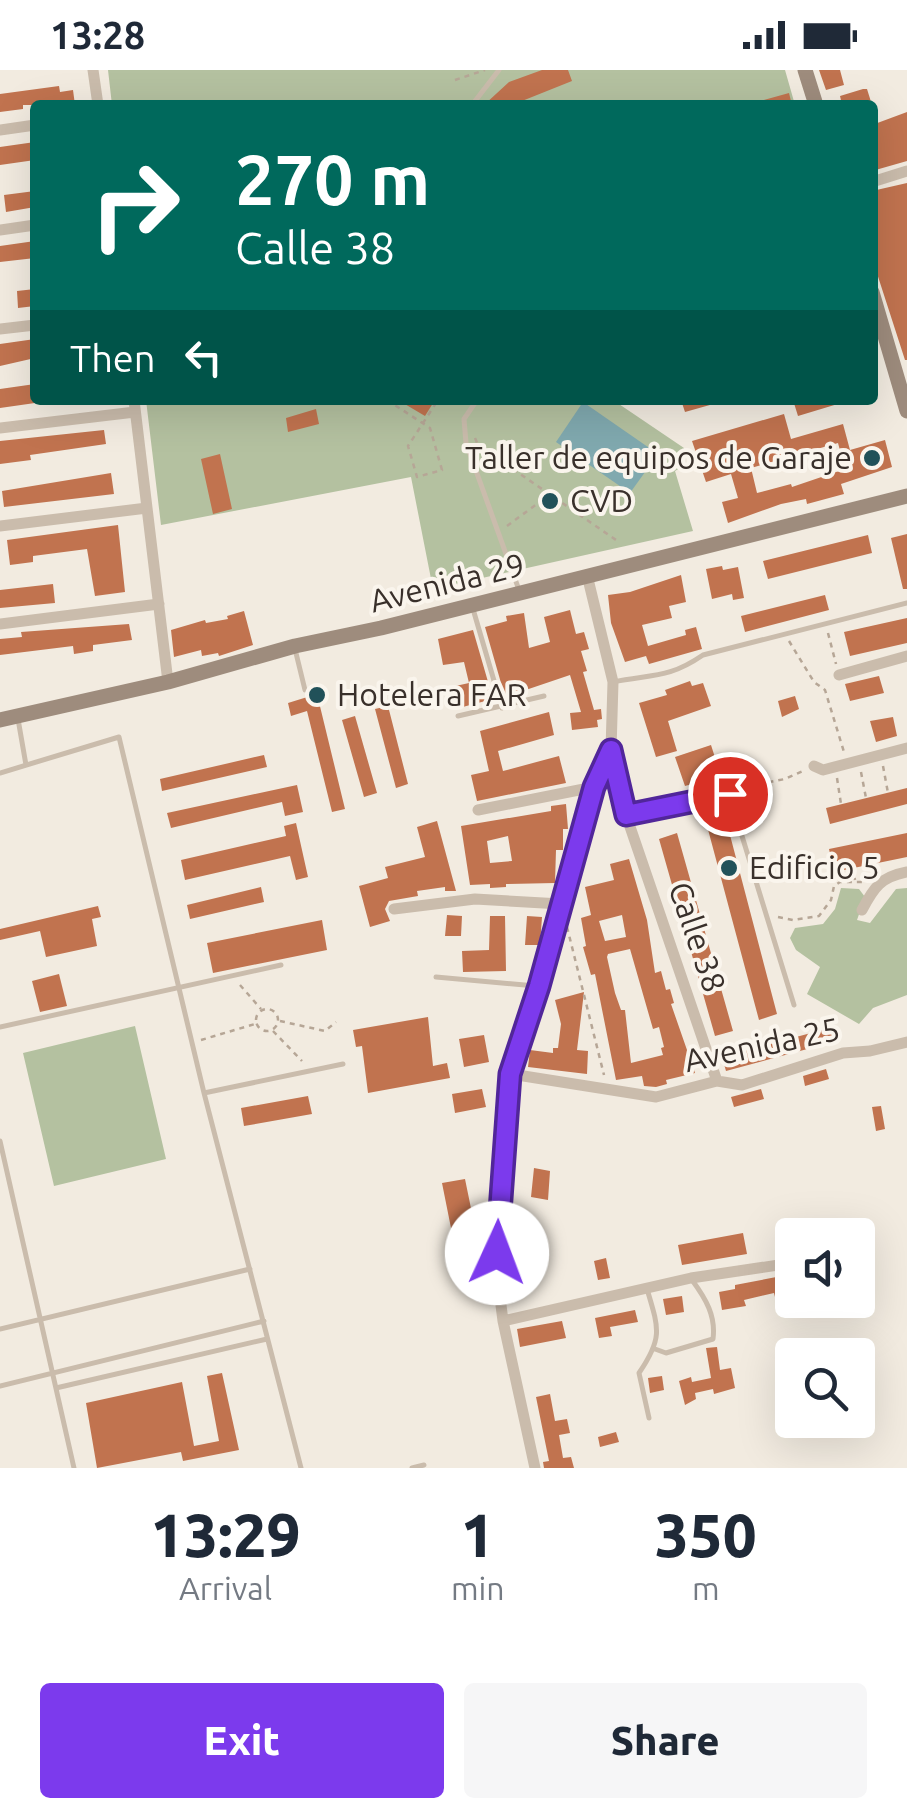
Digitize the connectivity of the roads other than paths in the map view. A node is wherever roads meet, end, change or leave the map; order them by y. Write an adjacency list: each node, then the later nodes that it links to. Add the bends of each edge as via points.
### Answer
1 (93, 70): 4 (street)
2 (498, 70): 5 (lane)
3 (805, 70): 6 (main road)
4 (97, 100)
5 (476, 100)
6 (814, 100)
7 (30, 126): 8 (street)
8 (0, 130)
9 (907, 171): 10 (street)
10 (878, 180)
11 (30, 227): 12 (street)
12 (0, 230)
13 (878, 312): 18 (main road)
14 (30, 325): 15 (street)
15 (0, 329)
16 (474, 405): 24 (lane, via 464,419 466,443)
17 (134, 406): 19 (street); 21 (street)
18 (907, 411)
19 (0, 428)
20 (907, 496): 23 (main road, Avenida 29)
21 (147, 508): 22 (street); 26 (street)
22 (0, 526)
23 (587, 575): 24 (main road, Avenida 29); 33 (street, Calle 38)
24 (520, 593): 27 (main road, Avenida 29)
25 (907, 603): 33 (lane, via 703,655 660,676)
26 (158, 604): 28 (street); 32 (street)
27 (472, 606): 29 (main road, Avenida 29); 36 (lane)
28 (0, 624)
29 (294, 646): 32 (main road, Avenida 29); 34 (lane)
30 (907, 656): 31 (street)
31 (839, 675)
32 (168, 682): 37 (main road, Avenida 29)
33 (613, 682): 41 (street, Calle 38)
34 (305, 690)
35 (544, 696): 36 (lane)
36 (502, 708): 38 (lane)
37 (17, 716): 39 (main road, Avenida 29); 42 (lane)
38 (458, 716)
39 (0, 720)
40 (907, 748): 43 (street, via 823,770)
41 (611, 750): 45 (street); 48 (street, Calle 38)
42 (26, 765): 44 (lane); 56 (lane, via 118,737)
43 (814, 766)
44 (0, 773)
45 (594, 787): 47 (street); 50 (street)
46 (730, 794): 48 (street); 57 (lane)
47 (478, 810)
48 (626, 815): 62 (street, Calle 38)
49 (907, 872): 52 (street, via 887,876)
50 (561, 904): 51 (street, via 463,899); 55 (street)
51 (394, 909)
52 (862, 910)
53 (281, 964): 56 (lane)
54 (436, 977): 55 (lane)
55 (539, 986): 61 (street)
56 (178, 988): 58 (lane); 63 (lane)
57 (794, 1004)
58 (0, 1028)
59 (907, 1042): 62 (street, Avenida 25, via 843,1053 742,1085)
60 (343, 1064): 63 (lane)
61 (510, 1074): 62 (street, Avenida 25, via 656,1097); 71 (street, via 496,1232)
62 (717, 1080)
63 (204, 1093): 66 (lane)
64 (0, 1141): 69 (lane)
65 (775, 1266): 67 (street)
66 (250, 1269): 69 (lane); 70 (lane)
67 (690, 1278): 68 (street); 74 (lane, via 708,1303 714,1339 666,1353)
68 (646, 1286): 71 (street); 74 (lane, via 659,1328)
69 (41, 1321): 72 (lane); 75 (lane)
70 (264, 1321): 73 (lane); 75 (lane)
71 (503, 1321): 83 (street)
72 (0, 1329)
73 (268, 1339): 77 (lane); 81 (lane)
74 (655, 1349): 78 (lane, via 639,1373)
75 (53, 1372): 76 (lane); 77 (lane)
76 (0, 1386)
77 (56, 1388): 80 (lane)
78 (649, 1418)
79 (424, 1465): 82 (lane)
80 (74, 1468)
81 (301, 1468)
82 (412, 1468)
83 (534, 1468)

